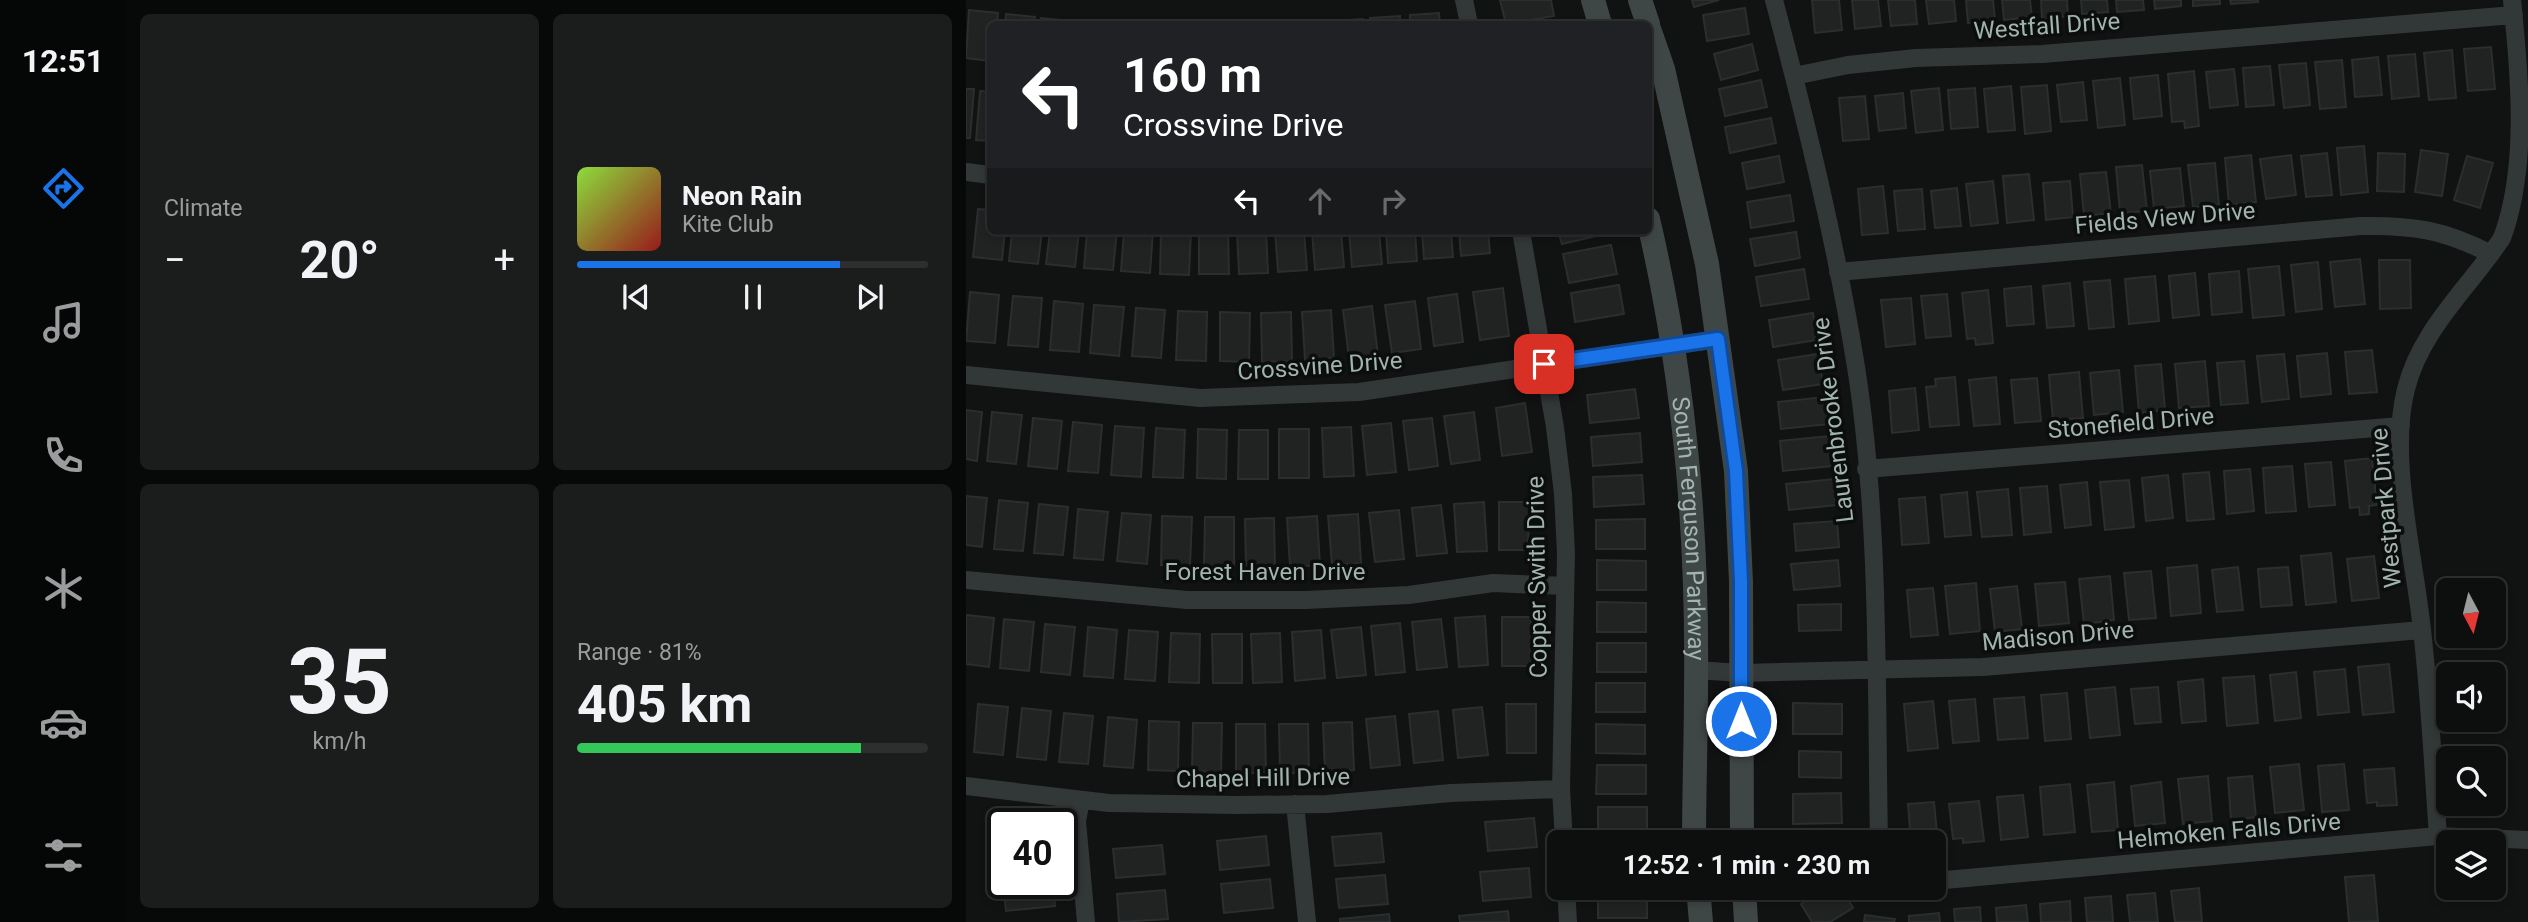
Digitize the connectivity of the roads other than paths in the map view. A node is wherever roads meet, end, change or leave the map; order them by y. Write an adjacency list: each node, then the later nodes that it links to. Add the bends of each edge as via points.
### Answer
1 (1464, 0): 6 (street)
2 (1593, 0): 7 (street)
3 (1640, 0): 8 (street, South Ferguson Parkway)
4 (1774, 0): 10 (street, Laurenbrooke Drive)
5 (2513, 7): 10 (street, Westfall Drive, via 2042,54 1916,58); 15 (street, Westpark Drive, via 2526,113 2525,167 2512,219)
6 (1468, 21)
7 (1599, 21)
8 (1647, 21)
9 (1652, 38): 17 (street, South Ferguson Parkway, via 1707,264)
10 (1794, 76): 16 (street, Laurenbrooke Drive)
11 (966, 172): 12 (street)
12 (987, 175)
13 (1522, 235): 19 (street, Copper Swith Drive)
14 (1651, 235): 18 (street, South Ferguson Parkway)
15 (2491, 254): 16 (street, Fields View Drive, via 2458,237 2407,225 2361,226); 21 (street, Westpark Drive, via 2425,342 2406,390)
16 (1838, 272): 22 (street, Laurenbrooke Drive, via 1856,368)
17 (1718, 339): 18 (street, Crossvine Drive); 28 (street, South Ferguson Parkway, via 1736,471)
18 (1674, 345): 19 (street, Crossvine Drive); 26 (street, South Ferguson Parkway, via 1692,528)
19 (1544, 364): 20 (street, Crossvine Drive, via 1359,392 1200,398); 24 (street, Copper Swith Drive, via 1563,494)
20 (966, 375)
21 (2401, 426): 22 (street, Stonefield Drive); 25 (street, Westpark Drive)
22 (1866, 469): 27 (street, Laurenbrooke Drive)
23 (966, 580): 24 (street, Forest Haven Drive, via 1187,600 1409,595 1493,583)
24 (1565, 586): 30 (street, Copper Swith Drive)
25 (2422, 630): 27 (street, Madison Drive, via 1983,667); 37 (street, Westpark Drive)
26 (1696, 670): 28 (street, Madison Drive); 34 (street, South Ferguson Parkway)
27 (1875, 671): 28 (street, Madison Drive); 36 (street, Laurenbrooke Drive)
28 (1741, 673): 35 (street, South Ferguson Parkway)
29 (966, 786): 31 (street, Chapel Hill Drive)
30 (1561, 789): 32 (street, Chapel Hill Drive); 33 (street, Copper Swith Drive)
31 (1081, 800): 32 (street, Chapel Hill Drive); 45 (street, via 1077,821)
32 (1294, 804): 46 (street)
33 (1563, 830)
34 (1694, 830)
35 (1742, 830)
36 (1879, 830)
37 (2438, 830)
38 (2436, 836): 41 (street, Helmoken Falls Drive)
39 (2506, 838): 40 (street, Helmoken Falls Drive)
40 (2528, 839)
41 (1946, 880)
42 (1567, 900): 47 (street)
43 (1699, 900): 48 (street)
44 (1745, 900): 49 (street)
45 (1086, 922)
46 (1307, 922)
47 (1568, 922)
48 (1700, 922)
49 (1746, 922)

